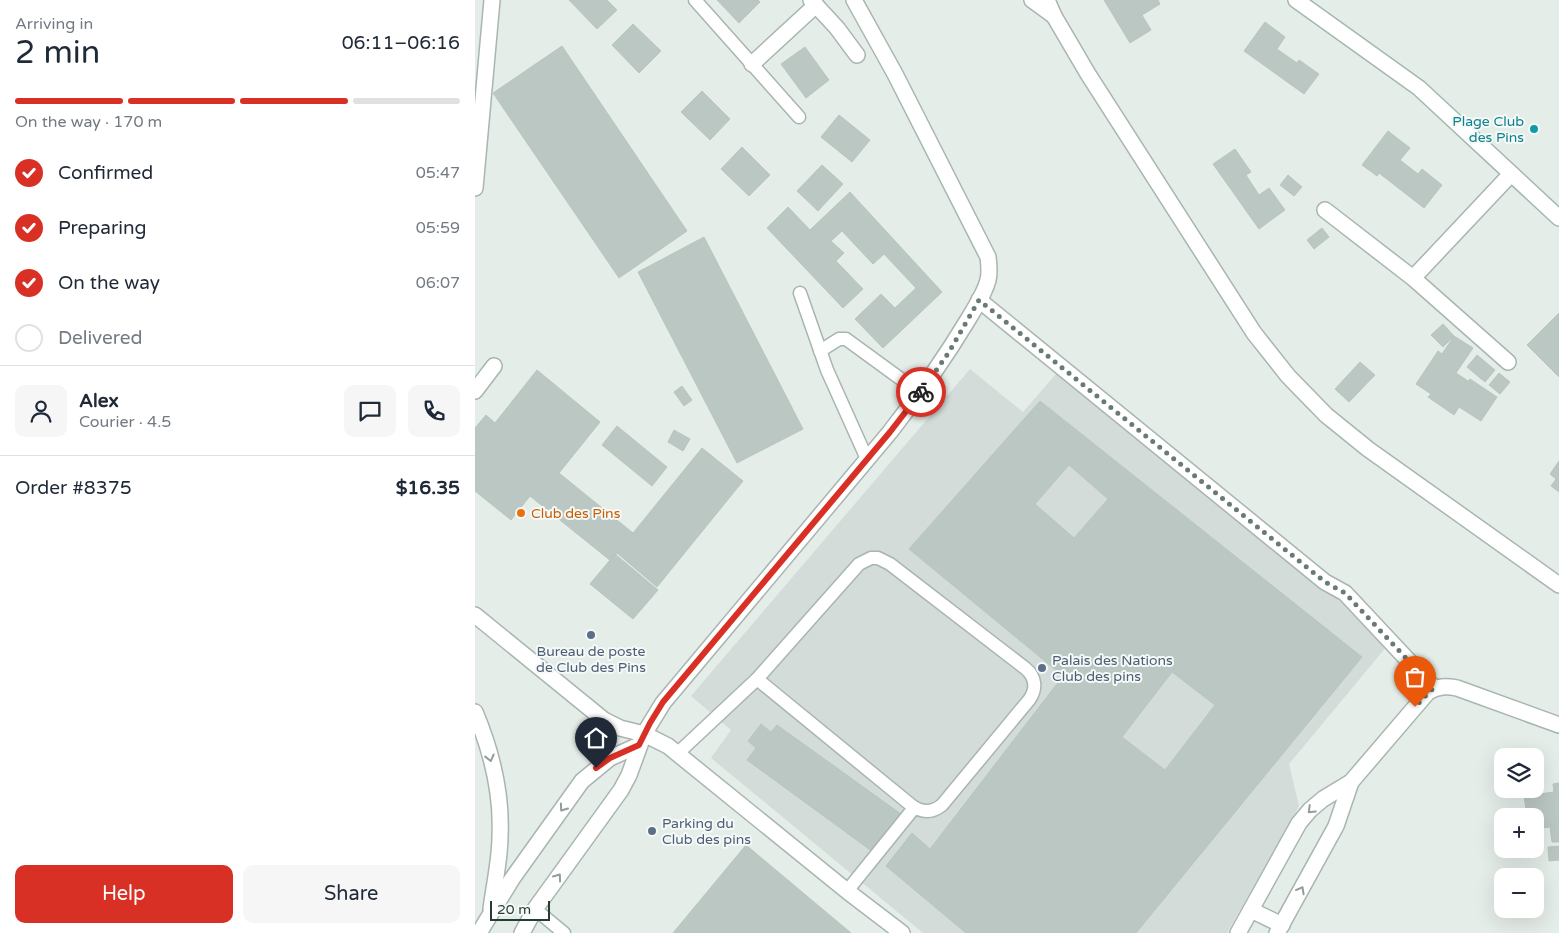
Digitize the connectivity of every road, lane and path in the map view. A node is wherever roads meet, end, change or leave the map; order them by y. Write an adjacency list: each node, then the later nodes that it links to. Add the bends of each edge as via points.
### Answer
1 (492, 0): 13 (street)
2 (695, 0): 10 (lane)
3 (854, 0): 18 (street, via 987,257 988,280)
4 (1032, 0): 8 (street)
5 (1047, 0): 8 (street)
6 (1296, 0): 12 (street, via 1419,88)
7 (814, 3): 9 (street); 10 (street)
8 (1054, 16): 25 (street, via 1254,334 1288,376 1326,415 1368,449)
9 (857, 55)
10 (752, 64): 11 (lane)
11 (799, 117)
12 (1511, 174): 15 (street); 16 (street)
13 (475, 188)
14 (1325, 210): 16 (street)
15 (1559, 218)
16 (1413, 278): 20 (street)
17 (800, 293): 19 (lane)
18 (979, 300): 23 (street, via 949,352); 28 (street, via 1325,582 1345,593)
19 (820, 351): 23 (lane, via 836,341 846,340); 24 (lane)
20 (1508, 362)
21 (494, 366): 22 (street)
22 (475, 391)
23 (920, 393): 24 (street)
24 (867, 459): 31 (street, via 663,702)
25 (1559, 585)
26 (475, 615): 31 (street, via 604,720)
27 (757, 679): 32 (lane); 34 (lane); 34 (lane, via 859,564 871,558 890,564 1030,672 1035,684 1033,696 942,805 925,812)
28 (1434, 688): 30 (street, via 1457,688); 33 (street)
29 (475, 712): 38 (street, one-way to 38, via 489,753 499,808 501,836)
30 (1559, 725)
31 (641, 740): 32 (street, via 663,743); 36 (street, one-way to 31, via 621,790); 38 (street, one-way to 38, via 610,758 582,781 512,878)
32 (678, 753): 35 (street)
33 (1351, 782): 37 (street, one-way to 37, via 1323,800 1299,822); 39 (street, one-way to 33, via 1336,826)
34 (914, 808): 35 (lane)
35 (847, 891): 43 (street)
36 (535, 909): 41 (street); 42 (lane)
37 (1251, 910): 39 (street); 44 (street)
38 (490, 915): 40 (street)
39 (1280, 929)
40 (479, 933)
41 (522, 933)
42 (564, 933)
43 (902, 933)
44 (1238, 933)

